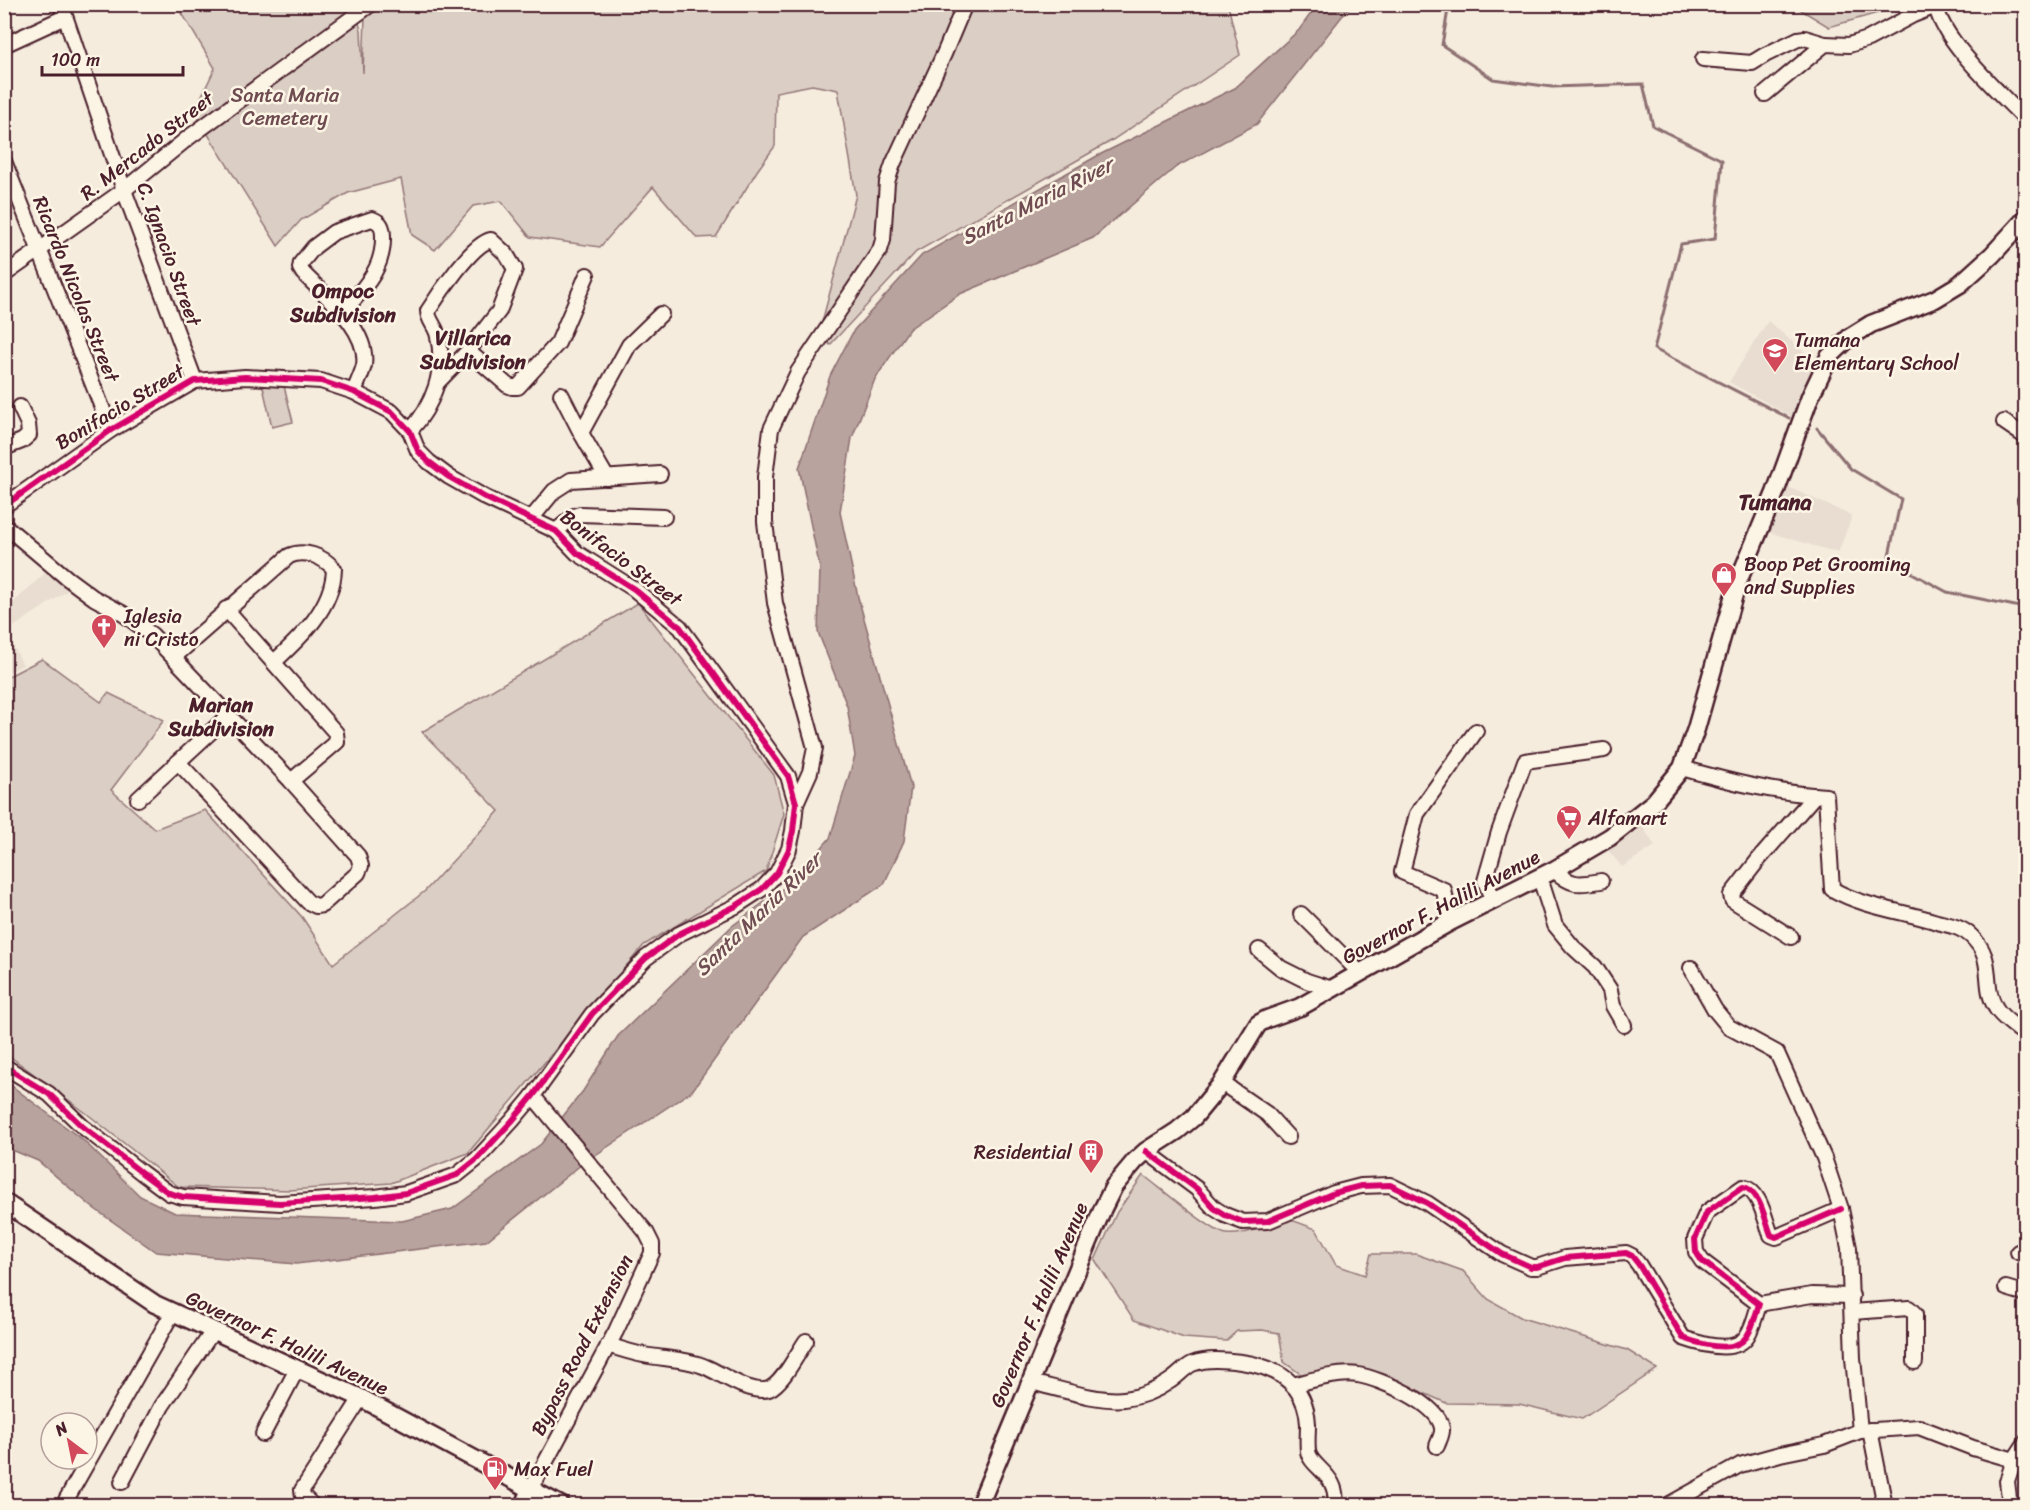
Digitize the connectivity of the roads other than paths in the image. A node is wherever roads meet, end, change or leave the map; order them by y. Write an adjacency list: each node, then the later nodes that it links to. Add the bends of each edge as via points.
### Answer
1 (371, 4): 13 (street, R. Mercado Street, via 197,131)
2 (965, 4): 50 (street, via 893,164 887,182 880,250 798,372 771,429 765,522 775,603 815,748 810,772)
3 (2023, 4): 5 (street)
4 (1936, 5): 7 (street, via 1868,39 1849,45); 11 (street, via 1939,20 1951,40)
5 (2025, 9)
6 (63, 10): 8 (street); 13 (street, C. Ignacio Street)
7 (1826, 44): 9 (street, via 1798,39 1752,63); 10 (street)
8 (4, 45)
9 (1703, 59)
10 (1765, 94)
11 (2025, 120)
12 (4, 161): 15 (street, Ricardo Nicolas Street)
13 (124, 190): 15 (street, R. Mercado Street); 21 (street, C. Ignacio Street)
14 (2025, 220): 46 (main road, Governor F. Halili Avenue, via 1960,284 1935,300 1871,324 1829,357 1737,584)
15 (39, 251): 16 (street, R. Mercado Street); 27 (street, Ricardo Nicolas Street)
16 (4, 275)
17 (587, 275): 20 (street, via 558,343 523,384 507,385)
18 (342, 313): 18 (street, via 303,273 301,263 334,232 372,219 378,221 383,227 381,260 375,275); 23 (street, via 356,329 362,345 364,364)
19 (661, 314): 29 (street, via 629,345)
20 (468, 351): 22 (street); 22 (street, via 499,311 515,269 491,240 463,263 428,311 440,348)
21 (195, 381): 23 (street, Bonifacio Street, via 245,377 321,381); 27 (street, Bonifacio Street)
22 (437, 383): 28 (street, via 426,412)
23 (354, 392): 28 (street, Bonifacio Street, via 392,412)
24 (561, 394): 29 (street)
25 (20, 407): 31 (street, via 29,435)
26 (2004, 422): 30 (street)
27 (111, 430): 34 (street, Bonifacio Street)
28 (410, 431): 36 (street, Bonifacio Street, via 418,451 449,477)
29 (581, 433): 33 (street)
30 (2025, 436)
31 (4, 448)
32 (660, 474): 33 (street)
33 (607, 478): 36 (street, via 563,483)
34 (4, 506)
35 (664, 517): 38 (street, via 580,514)
36 (531, 519): 38 (street, Bonifacio Street)
37 (4, 525): 40 (street, via 94,598 142,626)
38 (556, 531): 50 (street, Bonifacio Street, via 577,553 634,589 680,627 788,776)
39 (226, 609): 40 (street); 41 (street); 41 (street, via 297,552 325,560 334,569 322,609 308,631)
40 (174, 656): 42 (street)
41 (274, 662): 47 (street, via 338,738)
42 (230, 716): 45 (street); 47 (street)
43 (1476, 731): 55 (street, via 1417,814 1402,872 1444,890)
44 (1604, 750): 53 (street, via 1525,761 1485,881)
45 (178, 762): 47 (street, via 308,902 322,905 358,873 361,861); 49 (street)
46 (1682, 768): 48 (street, via 1741,785); 51 (main road, Governor F. Halili Avenue, via 1654,802 1610,837)
47 (291, 782)
48 (1820, 796): 56 (street, via 1759,859 1731,895 1732,900); 62 (street, via 1832,889 1854,900 1970,934 1989,970 1995,1007)
49 (138, 799)
50 (796, 803): 65 (street, via 789,849 777,873 762,889 736,906 679,934 646,958 592,1014)
51 (1547, 874): 52 (street, via 1583,884); 53 (main road, Governor F. Halili Avenue); 61 (street, via 1556,925 1595,967 1610,990 1613,1006)
52 (1600, 881)
53 (1492, 900): 55 (main road, Governor F. Halili Avenue)
54 (1301, 914): 59 (street)
55 (1450, 922): 59 (main road, Governor F. Halili Avenue)
56 (1791, 937)
57 (1259, 950): 60 (street, via 1281,968)
58 (1691, 968): 69 (street, via 1729,1027 1777,1053 1824,1158)
59 (1360, 974): 60 (main road, Governor F. Halili Avenue)
60 (1332, 989): 64 (main road, Governor F. Halili Avenue, via 1258,1024)
61 (1624, 1025)
62 (2019, 1030)
63 (4, 1066): 65 (street, via 50,1094 82,1126 169,1193 226,1201 280,1203 375,1197 435,1184 457,1175 477,1159)
64 (1222, 1083): 66 (street, via 1267,1114); 67 (main road, Governor F. Halili Avenue, via 1194,1117)
65 (533, 1096): 78 (street, Bypass Road Extension, via 652,1244 652,1253)
66 (1288, 1137)
67 (1146, 1151): 73 (street, via 1197,1189 1214,1208 1244,1222 1268,1221 1361,1186 1390,1185 1426,1203 1502,1254 1531,1267 1565,1258 1626,1253 1639,1265 1679,1333 1691,1341 1726,1347 1738,1345 1747,1336); 81 (main road, Governor F. Halili Avenue, via 1124,1172 1103,1208)
68 (4, 1202): 74 (main road, Governor F. Halili Avenue, via 154,1304)
69 (1841, 1209): 72 (street, via 1849,1248); 73 (street, via 1776,1237 1771,1235 1755,1195 1747,1188 1707,1212 1695,1239 1696,1252 1702,1261)
70 (2006, 1288): 71 (street)
71 (2025, 1294)
72 (1852, 1296): 73 (street, via 1812,1295); 75 (street)
73 (1759, 1304)
74 (172, 1312): 76 (main road, Governor F. Halili Avenue); 91 (street)
75 (1852, 1312): 79 (street, via 1912,1309); 84 (street, via 1853,1358)
76 (213, 1331): 80 (main road, Governor F. Halili Avenue); 89 (street, via 162,1406)
77 (806, 1341): 78 (street, via 778,1382 757,1390 706,1367)
78 (608, 1345): 90 (street, Bypass Road Extension)
79 (1916, 1362)
80 (297, 1369): 83 (main road, Governor F. Halili Avenue); 85 (street)
81 (1030, 1383): 82 (street, via 1122,1399 1151,1394 1190,1365 1227,1360 1276,1370); 95 (main road, Governor F. Halili Avenue)
82 (1293, 1385): 87 (street, via 1357,1375 1388,1384 1416,1398 1439,1419 1443,1431); 96 (street, via 1306,1414 1308,1455 1333,1484)
83 (360, 1398): 90 (main road, Governor F. Halili Avenue); 92 (street, via 302,1490)
84 (1865, 1430): 88 (street, via 1919,1427); 97 (street, via 1824,1445 1740,1465); 98 (street)
85 (263, 1434)
86 (2025, 1442): 88 (street)
87 (1437, 1446)
88 (2014, 1460): 99 (street, via 2007,1481)
89 (122, 1482)
90 (531, 1490): 93 (main road, Bypass Road Extension); 94 (main road, Governor F. Halili Avenue)
91 (66, 1500)
92 (313, 1506)
93 (524, 1506)
94 (562, 1506)
95 (979, 1506)
96 (1335, 1506)
97 (1666, 1506)
98 (1885, 1506)
99 (2010, 1506)

